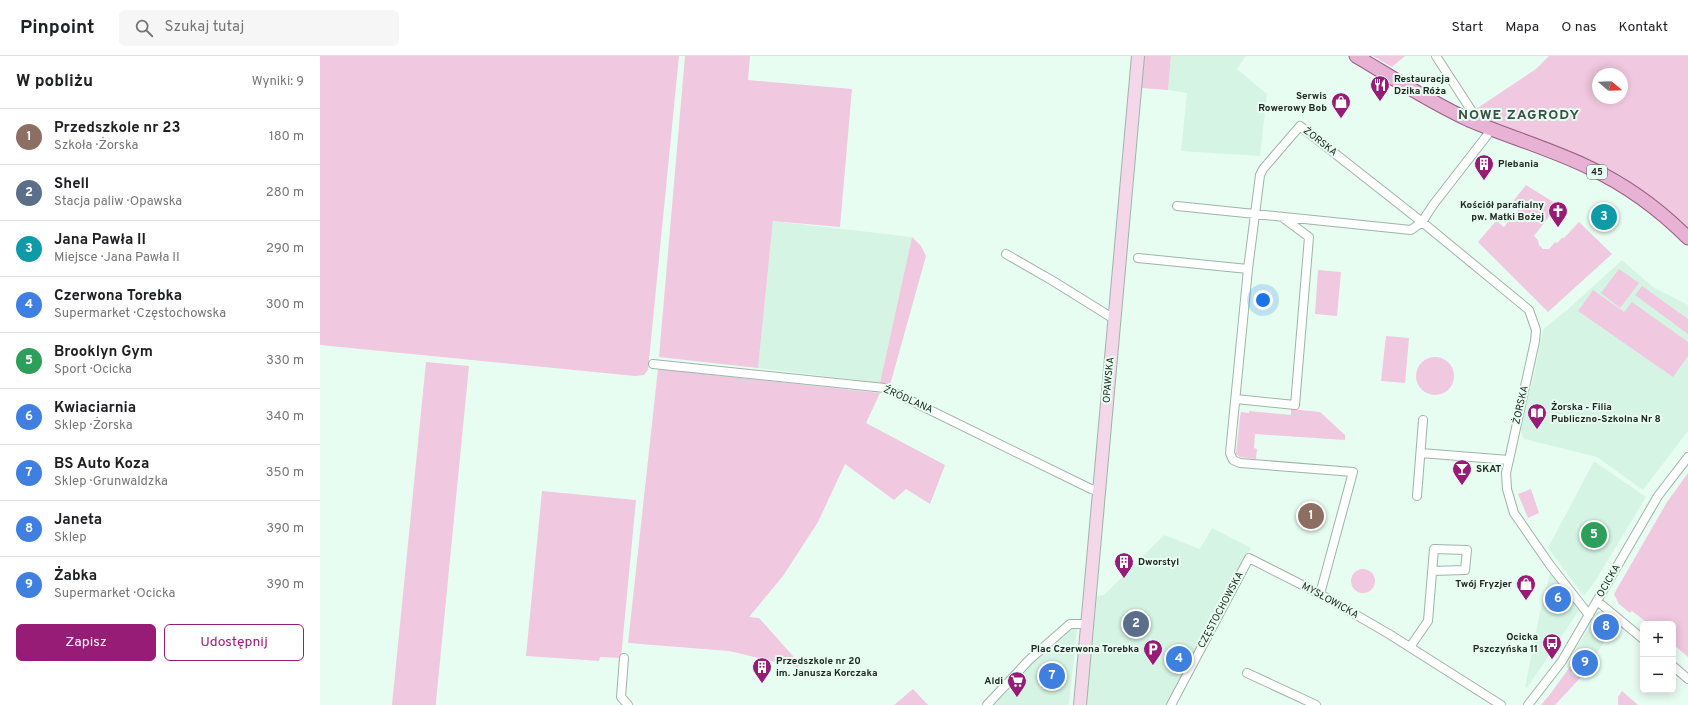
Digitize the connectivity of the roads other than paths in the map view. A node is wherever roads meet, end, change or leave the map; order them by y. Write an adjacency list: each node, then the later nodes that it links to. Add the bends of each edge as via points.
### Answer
1 (1138, 56): 14 (main road, OPAWSKA)
2 (1356, 56): 4 (main road, 45)
3 (1436, 56): 4 (street, via 1473,113)
4 (1471, 120): 5 (main road, 45)
5 (1492, 129): 9 (street, via 1432,205); 10 (main road, 45, via 1579,163 1609,178 1650,205)
6 (1177, 206): 7 (street)
7 (1254, 214): 8 (street); 9 (street, ŻORSKA, via 1261,171 1300,126); 13 (street, ŻORSKA)
8 (1282, 217): 9 (street, via 1411,230); 16 (street, via 1309,237 1295,405)
9 (1422, 222): 20 (street, ŻORSKA, via 1524,305 1532,317 1536,330 1534,350)
10 (1688, 238)
11 (1006, 254): 14 (street)
12 (1138, 258): 13 (street)
13 (1248, 269): 16 (street, ŻORSKA)
14 (1114, 319): 21 (main road, OPAWSKA)
15 (653, 364): 21 (street, ŹRÓDLANA, via 885,388 1091,489)
16 (1236, 399): 25 (street, ŻORSKA, via 1230,453 1235,462 1353,472)
17 (1423, 420): 18 (street)
18 (1421, 454): 20 (street); 22 (street)
19 (1688, 457): 26 (street, OCICKA, via 1658,496)
20 (1509, 460): 27 (street, ŻORSKA, via 1506,473 1507,490 1514,513)
21 (1098, 490): 28 (main road, OPAWSKA)
22 (1417, 496)
23 (1249, 558): 25 (street, MYSŁOWICKA); 38 (street, CZĘSTOCHOWSKA)
24 (1432, 571): 24 (street, via 1434,550 1467,550 1465,570); 30 (street, via 1428,621)
25 (1320, 594): 30 (street, MYSŁOWICKA)
26 (1597, 601): 27 (street, OCICKA); 29 (street)
27 (1589, 615): 41 (street, OCICKA, via 1554,673)
28 (1088, 624): 36 (street, via 1070,624 1029,660); 37 (main road, OPAWSKA)
29 (1640, 637)
30 (1410, 647): 40 (street, MYSŁOWICKA)
31 (624, 658): 35 (street, via 620,697)
32 (1676, 669): 34 (street)
33 (1247, 673): 39 (street)
34 (1688, 679)
35 (628, 705)
36 (987, 705)
37 (1080, 705)
38 (1171, 705)
39 (1316, 705)
40 (1501, 705)
41 (1528, 705)

